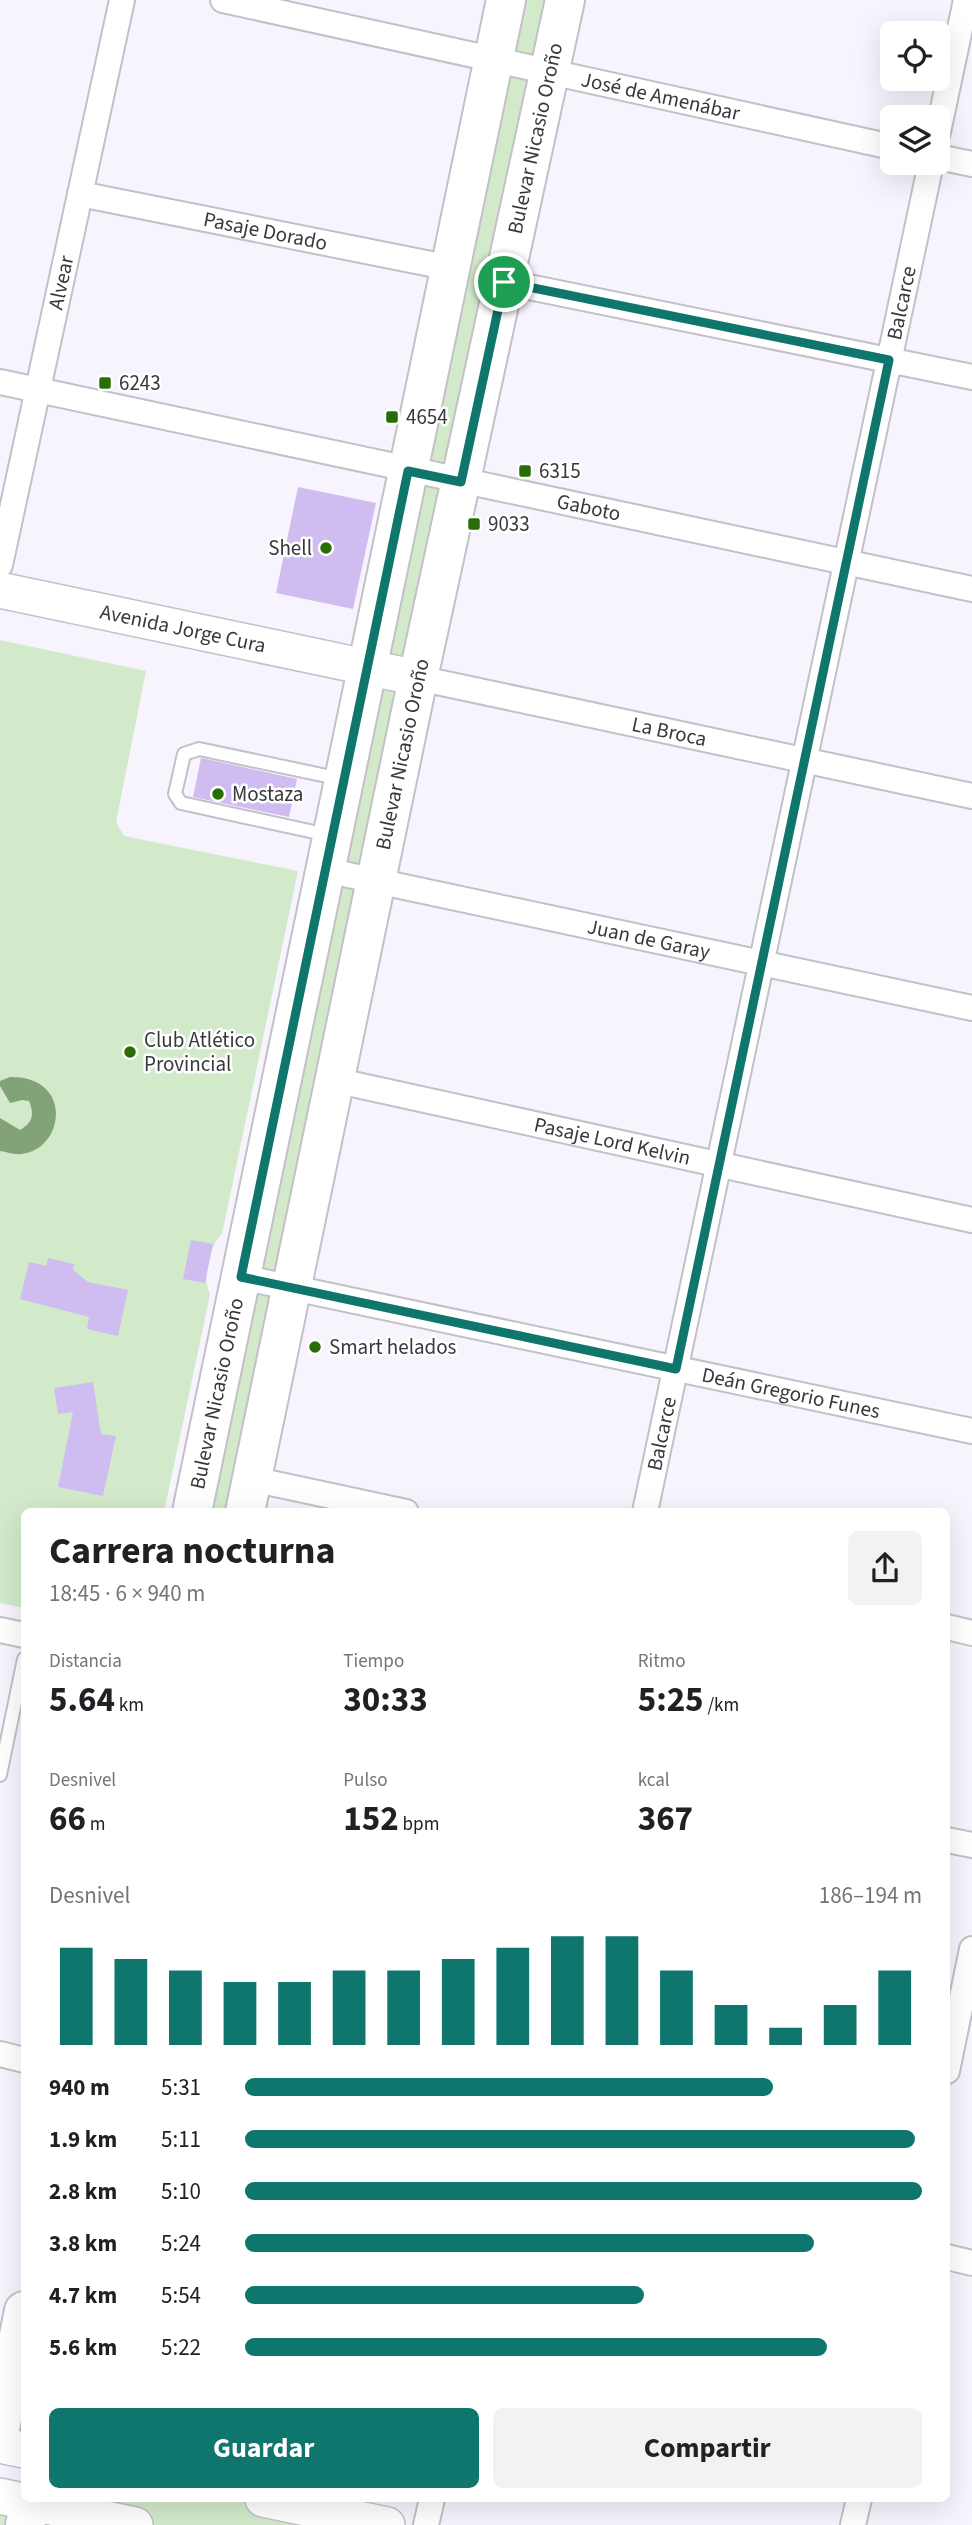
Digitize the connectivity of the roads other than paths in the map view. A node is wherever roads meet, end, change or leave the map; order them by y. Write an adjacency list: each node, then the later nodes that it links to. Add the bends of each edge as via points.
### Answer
1 (122, 0): 13 (street, Alvear)
2 (223, 0): 6 (street, José de Amenábar)
3 (506, 0): 6 (main road, Bulevar Nicasio Oroño)
4 (565, 0): 7 (main road, Bulevar Nicasio Oroño)
5 (966, 0): 8 (street)
6 (494, 60): 7 (street, José de Amenábar); 14 (main road, Bulevar Nicasio Oroño)
7 (549, 72): 9 (street, José de Amenábar); 15 (main road, Bulevar Nicasio Oroño)
8 (944, 105)
9 (880, 144)
10 (950, 159): 11 (street)
11 (972, 164)
12 (928, 175): 16 (street, Balcarce)
13 (80, 194): 14 (street, Pasaje Dorado); 19 (street, Alvear)
14 (451, 268): 20 (main road, Bulevar Nicasio Oroño)
15 (504, 282): 16 (street); 21 (main road, Bulevar Nicasio Oroño)
16 (889, 360): 17 (street); 22 (street, Balcarce)
17 (972, 377)
18 (0, 382): 19 (street, Gaboto)
19 (38, 390): 20 (street, Gaboto); 23 (street, Alvear)
20 (408, 471): 21 (street, Gaboto); 26 (main road, Bulevar Nicasio Oroño)
21 (461, 482): 22 (street, Gaboto); 27 (main road, Bulevar Nicasio Oroño)
22 (847, 563): 24 (street, Gaboto); 28 (street, Balcarce)
23 (0, 565)
24 (972, 589)
25 (0, 590): 26 (street, Avenida Jorge Cura)
26 (367, 668): 27 (street, La Broca); 29 (main road, Bulevar Nicasio Oroño)
27 (418, 678): 28 (street, La Broca); 32 (main road, Bulevar Nicasio Oroño)
28 (804, 761): 30 (street, La Broca); 33 (street, Balcarce)
29 (344, 779): 31 (main road, Bulevar Nicasio Oroño); 31 (lane, via 199,749 184,754 175,794 181,803)
30 (972, 796)
31 (329, 853): 32 (street, Juan de Garay); 38 (main road, Bulevar Nicasio Oroño)
32 (376, 881): 33 (street, Juan de Garay); 35 (main road, Bulevar Nicasio Oroño)
33 (762, 963): 34 (street, Juan de Garay); 36 (street, Balcarce)
34 (972, 1008)
35 (334, 1080): 36 (street, Pasaje Lord Kelvin); 39 (main road, Bulevar Nicasio Oroño)
36 (719, 1165): 37 (street, Pasaje Lord Kelvin); 40 (street, Balcarce)
37 (972, 1220)
38 (241, 1277): 39 (street, Deán Gregorio Funes); 43 (main road, Bulevar Nicasio Oroño)
39 (291, 1287): 40 (street, Deán Gregorio Funes); 42 (main road, Bulevar Nicasio Oroño)
40 (676, 1369): 41 (street, Deán Gregorio Funes); 45 (street, Balcarce)
41 (972, 1431)
42 (248, 1495): 44 (street)
43 (193, 1508)
44 (369, 1508)
45 (646, 1508)
46 (950, 1628): 48 (street)
47 (0, 1630): 49 (street)
48 (972, 1633)
49 (21, 1634)
50 (21, 1673): 51 (lane)
51 (0, 1774)
52 (950, 1841): 53 (street)
53 (972, 1845)
54 (972, 1949): 56 (street)
55 (0, 2054): 57 (street)
56 (950, 2056)
57 (21, 2059)
58 (950, 2259): 59 (street)
59 (972, 2263)
60 (21, 2326): 61 (main road)
61 (0, 2428)
62 (0, 2445): 63 (street)
63 (21, 2449)
64 (276, 2502): 69 (street)
65 (431, 2502): 70 (street)
66 (858, 2502): 71 (street)
67 (22, 2506): 68 (street)
68 (135, 2525)
69 (387, 2525)
70 (426, 2525)
71 (853, 2525)

